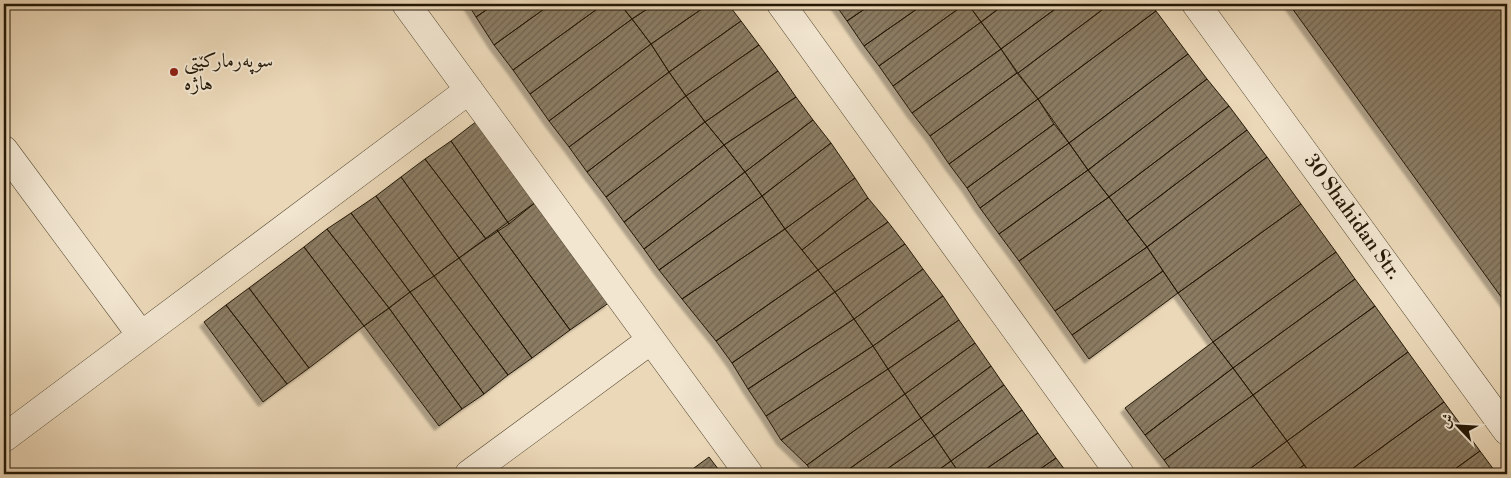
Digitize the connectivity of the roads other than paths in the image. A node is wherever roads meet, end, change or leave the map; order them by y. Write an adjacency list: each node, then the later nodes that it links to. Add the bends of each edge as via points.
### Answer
1 (406, 4): 4 (street)
2 (781, 4): 12 (street)
3 (1196, 4): 8 (street, 30 Shahidan Str.)
4 (469, 90): 6 (street); 7 (street)
5 (4, 150): 6 (street)
6 (141, 335): 9 (street)
7 (651, 340): 10 (street); 11 (street)
8 (1507, 431)
9 (4, 438)
10 (469, 474)
11 (748, 474)
12 (1120, 474)

